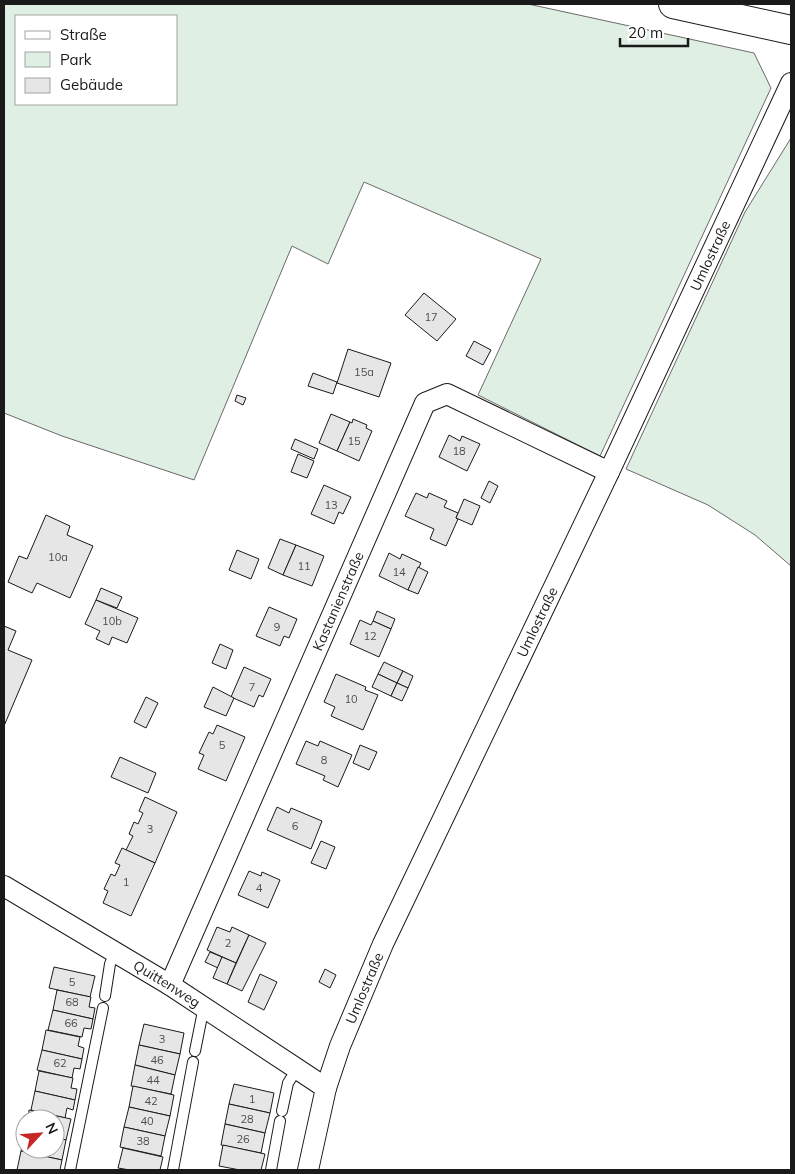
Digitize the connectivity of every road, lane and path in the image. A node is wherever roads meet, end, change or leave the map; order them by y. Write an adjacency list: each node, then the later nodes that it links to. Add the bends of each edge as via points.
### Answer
1 (673, 4): 2 (main road)
2 (791, 30)
3 (791, 83): 4 (street, Umlostraße)
4 (609, 472): 7 (street, Kastanienstraße, via 447,394 425,403); 14 (street, Umlostraße, via 383,944)
5 (4, 886): 6 (street, Quittenweg)
6 (114, 952): 7 (street, Quittenweg); 8 (lane)
7 (170, 985): 10 (street, Quittenweg)
8 (105, 996)
9 (103, 1008): 15 (lane)
10 (206, 1009): 11 (lane); 13 (street, Quittenweg)
11 (196, 1051)
12 (194, 1062): 16 (lane)
13 (297, 1069): 14 (street, Quittenweg); 17 (lane, via 288,1083)
14 (326, 1088): 18 (street, Umlostraße)
15 (70, 1170)
16 (173, 1170)
17 (271, 1170)
18 (308, 1170)

